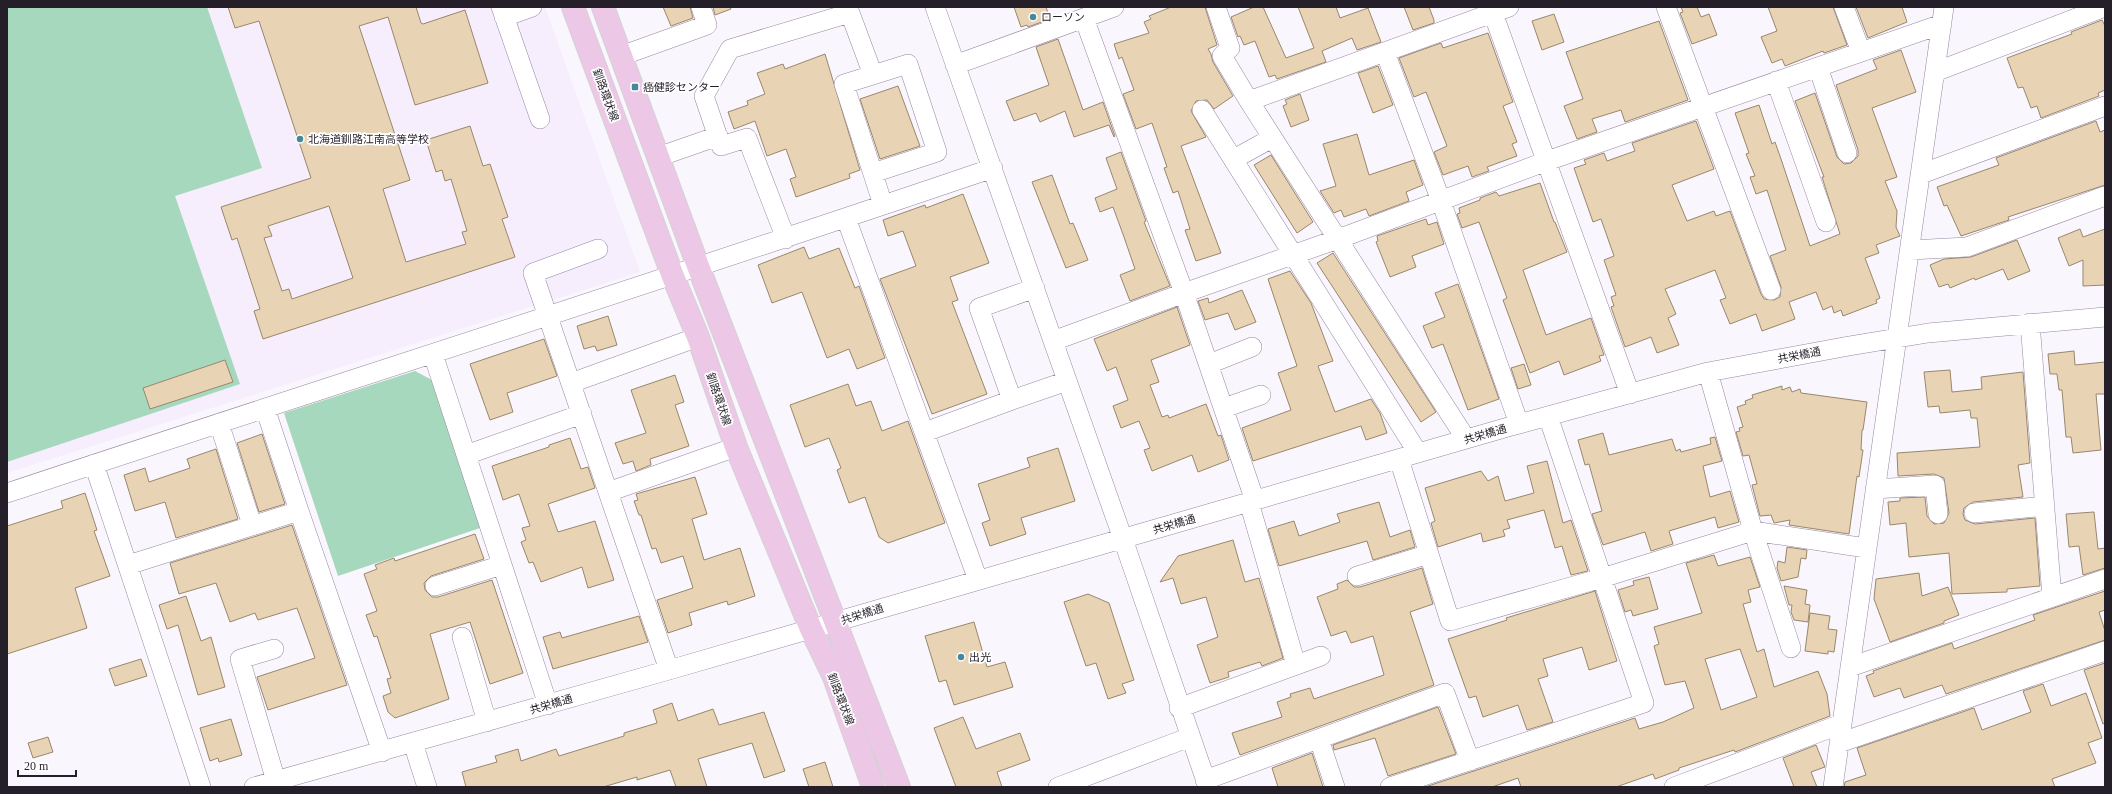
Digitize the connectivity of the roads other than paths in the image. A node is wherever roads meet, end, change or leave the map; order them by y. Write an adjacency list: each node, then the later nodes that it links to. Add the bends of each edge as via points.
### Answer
1 (532, 7): 12 (street)
2 (573, 7): 48 (main road, 釧路環状線)
3 (603, 7): 17 (main road, 釧路環状線)
4 (701, 7): 17 (street, via 707,25)
5 (935, 7): 18 (street)
6 (1114, 7): 14 (street)
7 (1216, 7): 23 (street, via 1230,48 1222,56)
8 (1666, 7): 24 (street)
9 (1844, 7): 16 (street)
10 (2105, 8): 20 (street)
11 (1501, 10): 15 (street); 33 (street)
12 (502, 12): 27 (street)
13 (1943, 16): 16 (street); 20 (street)
14 (1084, 18): 18 (street); 51 (street)
15 (1385, 52): 23 (street); 38 (street)
16 (1861, 52): 19 (street)
17 (621, 56): 31 (main road, 釧路環状線)
18 (955, 65): 34 (street)
19 (1818, 67): 22 (street); 30 (street)
20 (1935, 72): 36 (street)
21 (873, 74): 28 (street, via 850,14 730,49 704,96); 35 (street, via 844,84); 35 (street, via 908,64 937,152)
22 (1776, 81): 24 (street); 41 (street)
23 (1249, 101): 29 (street)
24 (1703, 106): 33 (street); 50 (street)
25 (2105, 106): 36 (street)
26 (1202, 110): 32 (street)
27 (540, 118)
28 (718, 136): 31 (street); 42 (street, via 721,146 747,138)
29 (1272, 138): 32 (street); 43 (street)
30 (1847, 153)
31 (658, 157): 47 (main road, 釧路環状線)
32 (1234, 159): 46 (street)
33 (1547, 161): 38 (street); 64 (street)
34 (992, 168): 39 (street); 49 (street)
35 (873, 173): 39 (street)
36 (1921, 174): 45 (street)
37 (2105, 196): 45 (street, via 1967,247)
38 (1441, 201): 43 (street); 72 (street)
39 (883, 205): 40 (street)
40 (846, 218): 42 (street); 73 (street)
41 (1826, 222)
42 (786, 239): 47 (street)
43 (1338, 239): 46 (street); 74 (street)
44 (598, 249): 52 (street, via 533,273)
45 (1910, 250): 56 (street)
46 (1294, 255): 51 (street); 76 (street)
47 (698, 266): 48 (street); 101 (main road, 釧路環状線)
48 (672, 274): 52 (street); 55 (main road, 釧路環状線)
49 (1035, 288): 57 (street); 66 (street, via 979,308)
50 (1771, 290)
51 (1184, 293): 57 (street); 60 (street)
52 (549, 317): 59 (street); 63 (street)
53 (2105, 317): 54 (street, 共栄橋通)
54 (2030, 323): 56 (street, 共栄橋通); 84 (street)
55 (698, 337): 63 (street); 75 (main road, 釧路環状線)
56 (1896, 338): 61 (street, 共栄橋通); 80 (street)
57 (1054, 341): 62 (street)
58 (1252, 347): 60 (street)
59 (433, 354): 67 (street); 77 (street)
60 (1209, 364): 68 (street)
61 (1708, 372): 64 (street, 共栄橋通); 89 (street)
62 (1067, 380): 66 (street); 90 (street)
63 (571, 383): 69 (street)
64 (1630, 394): 70 (street, 共栄橋通)
65 (1261, 395): 68 (street)
66 (1012, 400): 73 (street)
67 (265, 408): 71 (street); 85 (street)
68 (1224, 408): 83 (street)
69 (582, 414): 77 (street); 81 (street)
70 (1548, 416): 72 (street, 共栄橋通); 96 (street)
71 (219, 423): 79 (street); 88 (street)
72 (1519, 424): 74 (street, 共栄橋通)
73 (925, 432): 98 (street)
74 (1466, 439): 76 (street, 共栄橋通)
75 (736, 447): 81 (street); 102 (main road, 釧路環状線)
76 (1418, 453): 78 (street, 共栄橋通)
77 (466, 455): 93 (street)
78 (1399, 459): 83 (street, 共栄橋通); 92 (street)
79 (94, 464): 82 (street); 94 (street)
80 (1874, 490): 87 (street, via 1935,485); 91 (street)
81 (608, 492): 110 (street)
82 (7, 493)
83 (1252, 501): 90 (street, 共栄橋通); 108 (street)
84 (2045, 506): 86 (street); 100 (street)
85 (299, 511): 88 (street); 118 (street)
86 (1974, 513)
87 (1938, 514)
88 (252, 526): 94 (street)
89 (1753, 531): 91 (street); 96 (street); 104 (street)
90 (1123, 539): 98 (street, 共栄橋通); 112 (street)
91 (1866, 548): 109 (street)
92 (1429, 554): 95 (street); 96 (street, via 1450,622)
93 (502, 564): 99 (street); 111 (street)
94 (128, 565): 122 (street)
95 (1357, 576)
96 (1602, 578): 119 (street, via 1644,703)
97 (2105, 579): 100 (street)
98 (978, 580): 101 (street, 共栄橋通)
99 (434, 586)
100 (2052, 597): 109 (street)
101 (836, 622): 102 (street, 共栄橋通); 125 (main road, 釧路環状線)
102 (811, 629): 110 (street, 共栄橋通); 124 (main road, 釧路環状線, via 834,677)
103 (462, 637): 113 (street)
104 (1791, 648)
105 (274, 649): 120 (street, via 240,659)
106 (2105, 651): 114 (street)
107 (1321, 656): 108 (street)
108 (1296, 665): 112 (street)
109 (1850, 667): 114 (street)
110 (669, 670): 111 (street, 共栄橋通)
111 (548, 705): 113 (street, 共栄橋通)
112 (1179, 708): 115 (street)
113 (488, 722): 117 (street, 共栄橋通)
114 (1840, 733): 129 (street); 130 (street)
115 (1190, 737): 121 (street); 126 (street)
116 (1319, 739): 119 (street, via 1445,693); 121 (street); 127 (street)
117 (413, 743): 118 (street, 共栄橋通); 123 (street)
118 (382, 752): 120 (street, 共栄橋通)
119 (1470, 761): 128 (street)
120 (266, 784)
121 (1206, 784)
122 (201, 787)
123 (427, 787)
124 (873, 787)
125 (899, 787)
126 (1058, 787)
127 (1335, 787)
128 (1390, 787)
129 (1674, 787)
130 (1833, 787)

